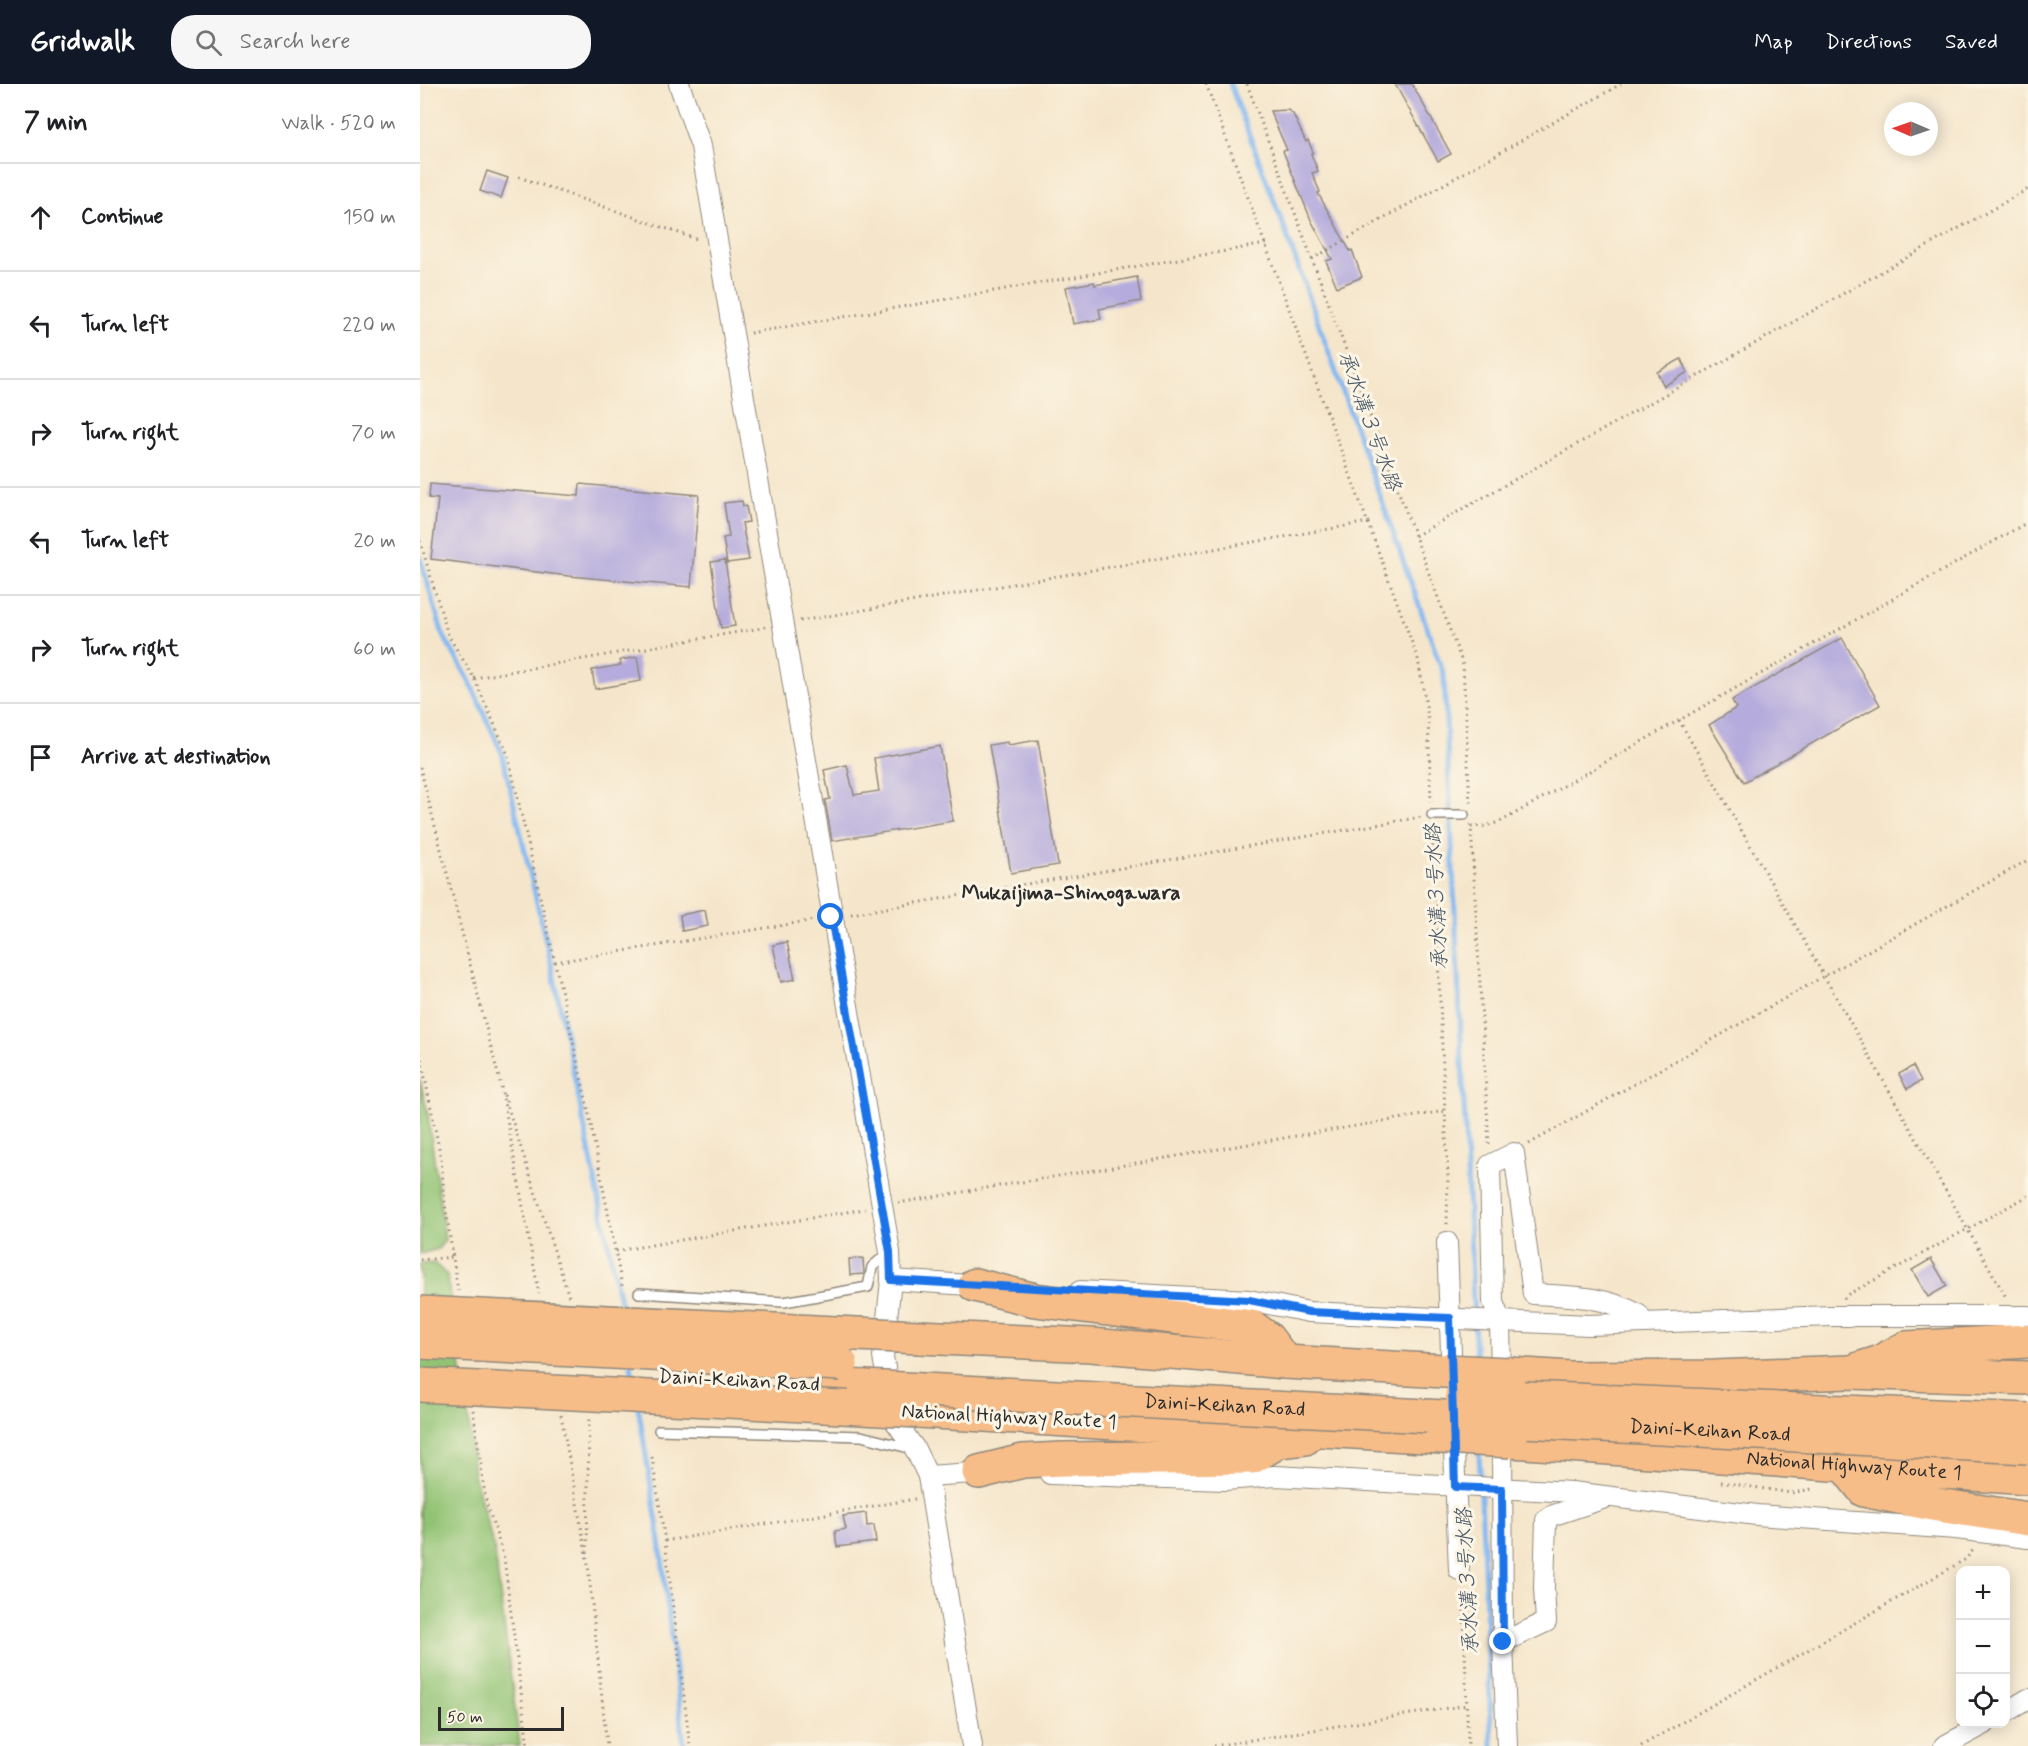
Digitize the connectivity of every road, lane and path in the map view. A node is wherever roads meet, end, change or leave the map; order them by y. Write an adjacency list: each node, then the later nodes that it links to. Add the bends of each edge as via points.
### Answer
1 (679, 84): 8 (street, via 700,146)
2 (1206, 84): 7 (path)
3 (1247, 84): 9 (path)
4 (1620, 84): 9 (path)
5 (519, 177): 8 (path)
6 (2028, 189): 13 (path)
7 (1266, 244): 10 (path); 11 (path)
8 (718, 247): 10 (street)
9 (1312, 259): 13 (path)
10 (733, 336): 15 (street)
11 (1369, 522): 15 (path); 20 (path, via 1418,659 1428,717)
12 (2028, 522): 17 (path)
13 (1415, 536): 19 (path, via 1463,665)
14 (420, 541): 16 (path, via 448,635)
15 (783, 624): 16 (path); 24 (street)
16 (474, 678): 25 (path, via 508,755)
17 (1678, 720): 22 (path, via 1500,822); 26 (path)
18 (420, 767): 42 (path, via 501,1086)
19 (1470, 804)
20 (1432, 815): 21 (lane); 24 (path); 27 (path)
21 (1467, 816): 22 (path)
22 (1471, 827): 29 (path)
23 (2028, 860): 26 (path)
24 (831, 917): 25 (path); 31 (street)
25 (555, 962): 34 (path)
26 (1824, 976): 28 (path); 32 (path)
27 (1445, 1111): 31 (path); 33 (path)
28 (1514, 1153): 29 (street); 47 (street, via 1533,1294 1594,1298 1627,1307 1640,1315)
29 (1490, 1165): 46 (street)
30 (2028, 1196): 32 (path)
31 (882, 1206): 34 (path); 35 (street)
32 (1968, 1230): 44 (path, via 1847,1295); 48 (path)
33 (1447, 1242): 45 (street)
34 (616, 1251): 40 (path)
35 (890, 1252): 38 (street); 41 (lane, via 872,1267 868,1287 784,1302)
36 (453, 1257): 37 (path)
37 (420, 1260)
38 (891, 1280): 39 (street); 61 (street, via 883,1357 895,1421)
39 (975, 1285): 45 (street, via 1249,1300 1309,1312); 50 (highway, via 1035,1300 1252,1328 1267,1338)
40 (622, 1287)
41 (639, 1293)
42 (539, 1294)
43 (420, 1313): 50 (highway, bridge, via 1091,1345)
44 (1832, 1316): 47 (street); 48 (street)
45 (1453, 1318): 46 (street); 67 (street)
46 (1495, 1320): 47 (street, via 1589,1325); 68 (street)
47 (1641, 1322)
48 (2024, 1324): 52 (highway, via 1906,1348)
49 (420, 1342): 53 (highway, Daini-Keihan Road, bridge)
50 (1285, 1362): 52 (highway, bridge, via 1571,1378)
51 (420, 1363): 53 (highway, Daini-Keihan Road)
52 (1849, 1372): 54 (highway)
53 (840, 1375): 57 (highway, Daini-Keihan Road, bridge, via 1290,1387); 60 (highway, Daini-Keihan Road, bridge)
54 (2028, 1378)
55 (420, 1385): 59 (highway, National Highway Route 1, bridge, via 1147,1425)
56 (560, 1410): 81 (path, via 588,1565)
57 (2028, 1420)
58 (659, 1430): 61 (lane, via 861,1436)
59 (1320, 1430): 63 (highway, National Highway Route 1, bridge); 64 (highway, via 1305,1438 1279,1441 1252,1457 1062,1458 1023,1461)
60 (2028, 1447)
61 (915, 1449): 65 (street)
62 (652, 1457): 74 (path)
63 (1844, 1465): 66 (highway, National Highway Route 1); 71 (highway, via 1864,1490)
64 (979, 1472): 65 (street); 67 (street, via 1225,1480 1275,1476)
65 (928, 1476): 69 (street)
66 (2028, 1478)
67 (1455, 1487): 68 (street); 75 (street)
68 (1498, 1489): 70 (street); 76 (street)
69 (932, 1496): 74 (path); 83 (street)
70 (1607, 1497): 72 (street, via 1757,1515); 76 (street, via 1546,1520 1546,1622)
71 (2028, 1520)
72 (1986, 1533): 73 (street); 87 (path, via 1966,1559)
73 (2028, 1538)
74 (665, 1541): 82 (path)
75 (1460, 1570): 78 (path)
76 (1503, 1642): 86 (street)
77 (2028, 1699): 79 (street)
78 (1467, 1705): 84 (path); 85 (path)
79 (2010, 1710)
80 (1978, 1728): 88 (street)
81 (607, 1746)
82 (690, 1746)
83 (972, 1746)
84 (1214, 1746)
85 (1468, 1746)
86 (1507, 1746)
87 (1641, 1746)
88 (1944, 1746)

